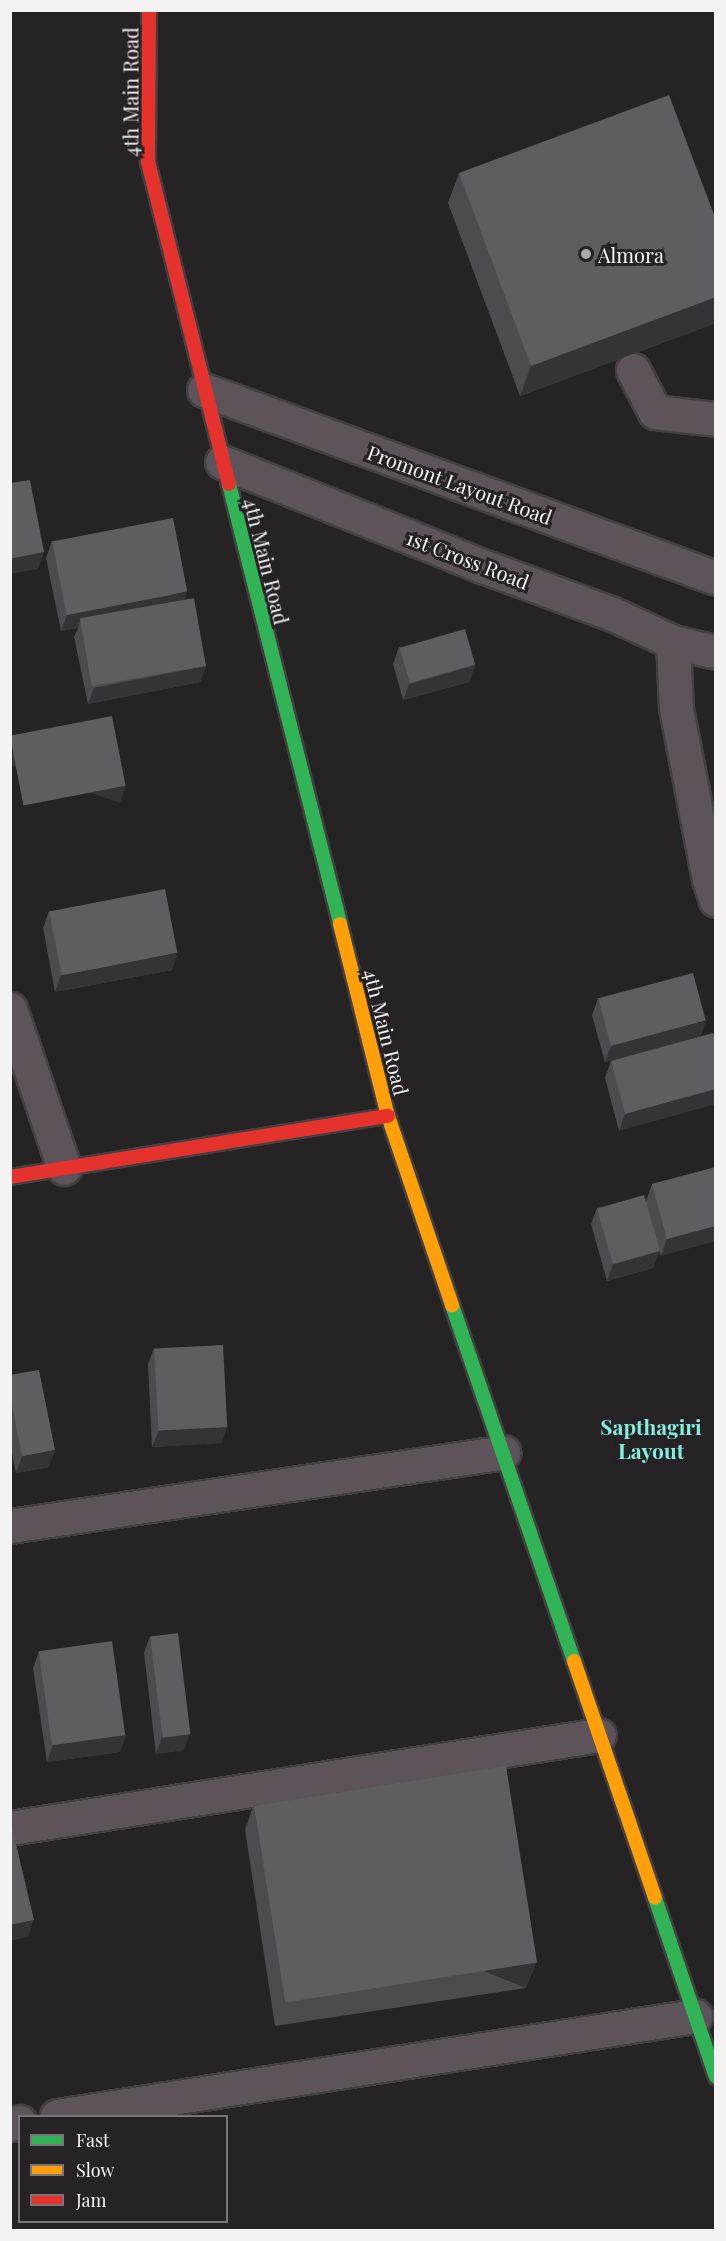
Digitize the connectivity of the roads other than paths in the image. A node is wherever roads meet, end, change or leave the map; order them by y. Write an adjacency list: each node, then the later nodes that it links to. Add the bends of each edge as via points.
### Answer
1 (149, 10): 3 (street, 4th Main Road, via 148,162)
2 (633, 370): 4 (street, via 655,412)
3 (204, 390): 5 (street, 4th Main Road); 6 (street, Promont Layout Road)
4 (716, 419)
5 (222, 462): 7 (street, 1st Cross Road, via 613,614); 11 (street, 4th Main Road)
6 (716, 578)
7 (673, 642): 8 (street, 1st Cross Road); 9 (street, via 676,708)
8 (716, 652)
9 (716, 900)
10 (10, 1009): 12 (street)
11 (388, 1116): 12 (street); 14 (street, 4th Main Road)
12 (64, 1168): 13 (street)
13 (10, 1177)
14 (503, 1452): 15 (street); 16 (street, 4th Main Road)
15 (10, 1526)
16 (599, 1735): 17 (street); 18 (street, 4th Main Road)
17 (10, 1828)
18 (695, 2016): 19 (street, 4th Main Road); 20 (street)
19 (716, 2076)
20 (63, 2115)

